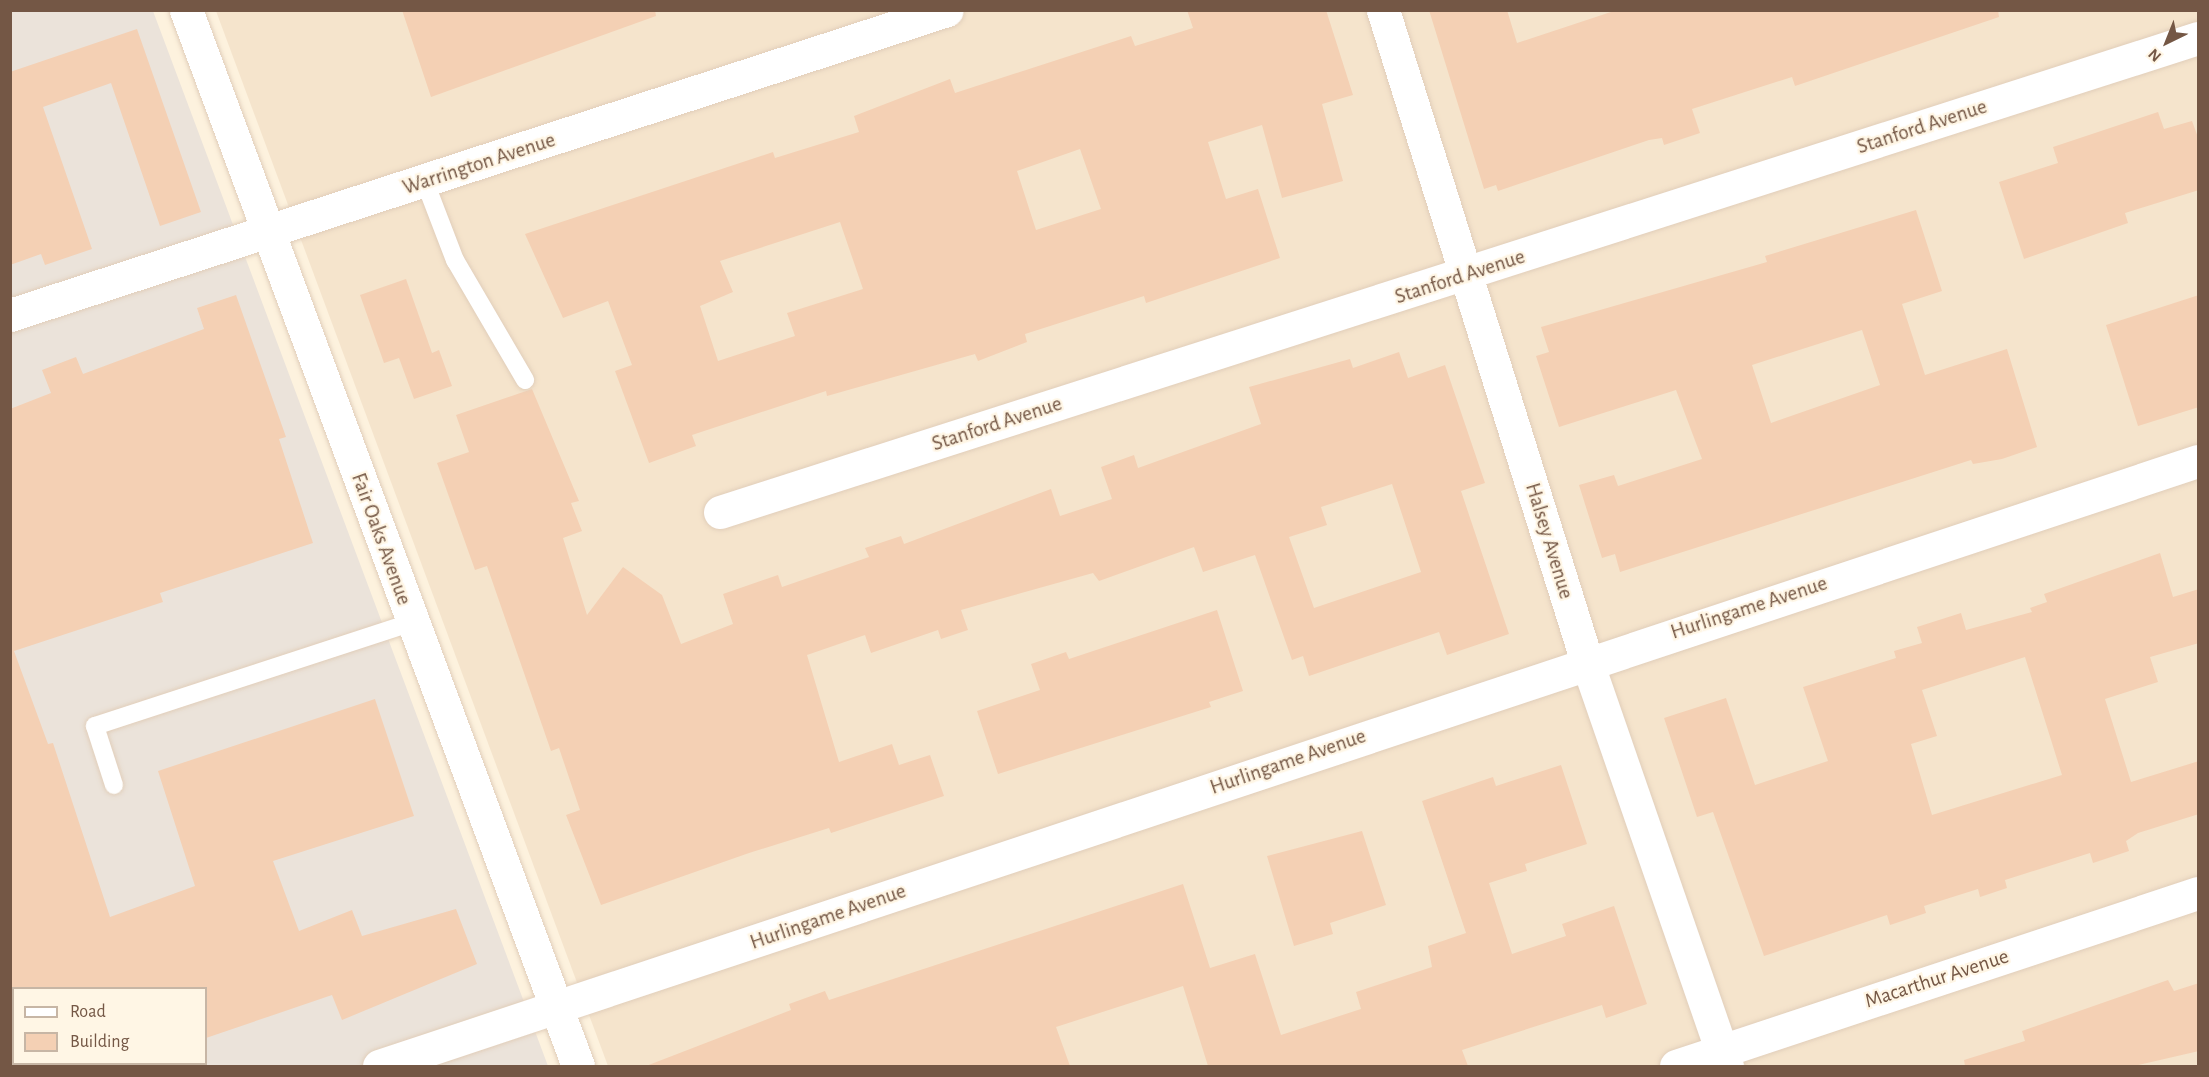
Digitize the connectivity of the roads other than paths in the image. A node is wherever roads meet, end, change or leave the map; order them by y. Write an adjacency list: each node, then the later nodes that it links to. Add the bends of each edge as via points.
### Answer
1 (186, 10): 6 (street, Fair Oaks Avenue)
2 (947, 10): 5 (street, Warrington Avenue)
3 (1383, 10): 7 (street, Halsey Avenue)
4 (2199, 38): 7 (street, Stanford Avenue)
5 (425, 182): 6 (street, Warrington Avenue); 9 (lane, via 455,260)
6 (268, 234): 8 (street, Warrington Avenue); 12 (street, Fair Oaks Avenue)
7 (1466, 276): 11 (street, Stanford Avenue); 13 (street, Halsey Avenue)
8 (10, 315)
9 (525, 380)
10 (2199, 461): 13 (street, Hurlingame Avenue)
11 (720, 512)
12 (411, 623): 14 (lane, via 95,726); 16 (street, Fair Oaks Avenue)
13 (1587, 662): 16 (street, Hurlingame Avenue); 17 (street, Halsey Avenue)
14 (114, 785)
15 (2199, 893): 17 (street, Macarthur Avenue)
16 (556, 1009): 18 (street, Hurlingame Avenue); 19 (street, Fair Oaks Avenue)
17 (1725, 1058): 20 (street, Macarthur Avenue)
18 (379, 1066)
19 (578, 1066)
20 (1676, 1066)

